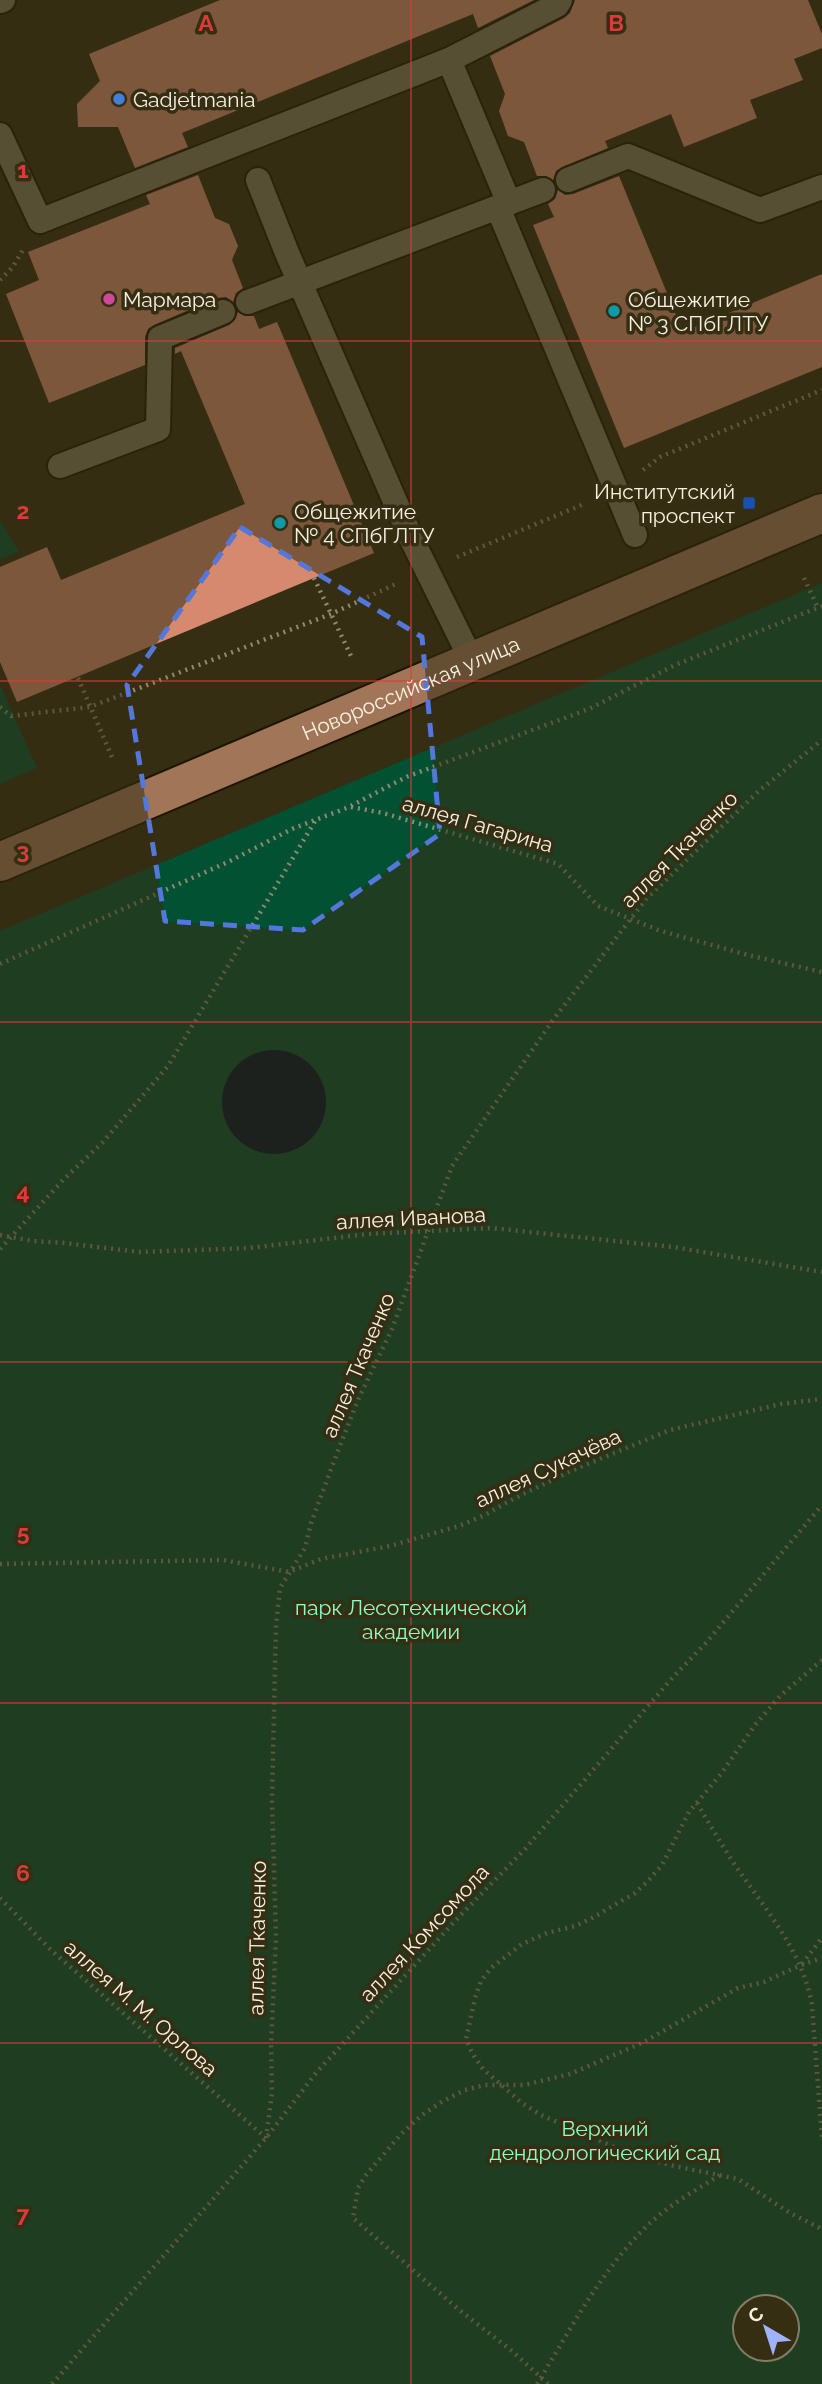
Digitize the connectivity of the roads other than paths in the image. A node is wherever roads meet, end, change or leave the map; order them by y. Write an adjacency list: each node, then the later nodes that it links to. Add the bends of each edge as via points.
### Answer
1 (560, 0): 2 (lane)
2 (449, 60): 3 (lane, via 40,221); 8 (lane)
3 (0, 135)
4 (258, 180): 9 (lane)
5 (568, 180): 6 (lane, via 628,156 760,210)
6 (822, 187)
7 (543, 190): 8 (lane)
8 (504, 205): 9 (lane); 14 (lane)
9 (299, 281): 10 (lane); 15 (lane)
10 (248, 302)
11 (223, 312): 12 (lane, via 160,338 158,429)
12 (60, 466)
13 (822, 513): 15 (main road, Новороссийская улица)
14 (635, 535)
15 (472, 662): 16 (main road, Новороссийская улица)
16 (0, 862)

